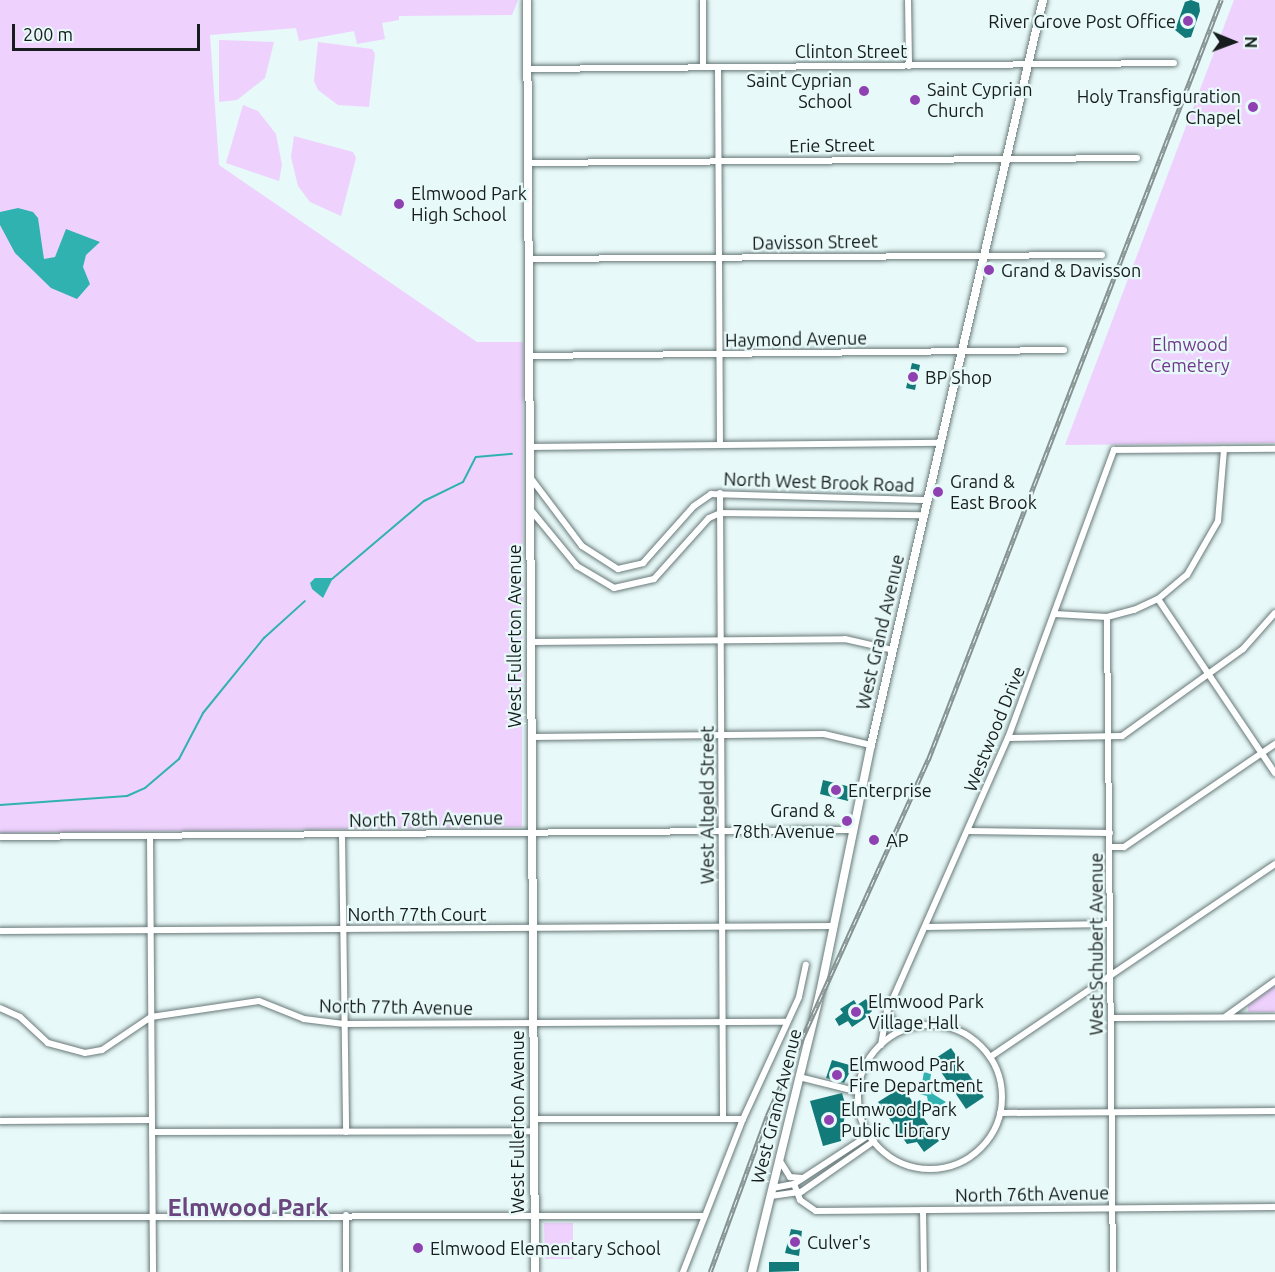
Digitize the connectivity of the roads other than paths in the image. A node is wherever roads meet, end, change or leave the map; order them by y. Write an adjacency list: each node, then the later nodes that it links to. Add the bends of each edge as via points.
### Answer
1 (527, 0): 10 (main road, West Fullerton Avenue)
2 (703, 0): 8 (street)
3 (908, 0): 7 (street)
4 (1043, 0): 6 (main road, West Grand Avenue)
5 (1174, 63): 6 (street, Clinton Street)
6 (1028, 65): 7 (street, Clinton Street); 11 (main road, West Grand Avenue)
7 (909, 66): 9 (street, Clinton Street)
8 (703, 68): 9 (street, Clinton Street); 10 (street, Clinton Street)
9 (718, 68): 13 (street)
10 (527, 69): 14 (main road, West Fullerton Avenue)
11 (1006, 158): 12 (street, Erie Street); 13 (street, Erie Street); 16 (main road, West Grand Avenue)
12 (1137, 158)
13 (719, 161): 14 (street, Erie Street); 17 (street)
14 (528, 163): 18 (main road, West Fullerton Avenue)
15 (1102, 255): 16 (street, Davisson Street)
16 (984, 256): 17 (street, Davisson Street); 20 (main road, West Grand Avenue)
17 (719, 258): 18 (street, Davisson Street); 21 (street)
18 (528, 259): 22 (main road, West Fullerton Avenue)
19 (1064, 350): 20 (street, Haymond Avenue)
20 (962, 352): 21 (street, Haymond Avenue); 23 (main road, West Grand Avenue)
21 (720, 354): 22 (street, Haymond Avenue); 24 (street)
22 (529, 356): 25 (main road, West Fullerton Avenue)
23 (941, 443): 24 (street); 30 (main road, West Grand Avenue)
24 (720, 445): 25 (street)
25 (530, 447): 28 (main road, West Fullerton Avenue)
26 (1275, 448): 27 (street)
27 (1224, 449): 34 (street, via 1223,499 1213,535 1194,567); 36 (street, Westwood Drive, via 1114,450)
28 (530, 477): 29 (street, North West Brook Road, via 582,546 618,569 643,563 694,506); 31 (main road, West Fullerton Avenue)
29 (720, 494): 30 (street, North West Brook Road); 32 (street, West Altgeld Street)
30 (928, 500): 33 (main road, West Grand Avenue)
31 (530, 509): 32 (street, via 577,566 614,588 654,579 710,518); 39 (main road, West Fullerton Avenue)
32 (720, 513): 33 (street); 38 (street, West Altgeld Street)
33 (924, 515): 40 (main road, West Grand Avenue)
34 (1158, 599): 37 (street); 41 (street)
35 (1275, 613): 41 (street, via 1250,643)
36 (1055, 614): 37 (street); 44 (street, Westwood Drive)
37 (1107, 617): 45 (street, West Schubert Avenue)
38 (721, 640): 39 (street); 40 (street, via 845,639); 42 (street, West Altgeld Street)
39 (531, 642): 43 (main road, West Fullerton Avenue)
40 (894, 650): 47 (main road, West Grand Avenue)
41 (1209, 676): 45 (street, via 1122,736); 48 (street)
42 (721, 735): 43 (street); 47 (street, via 824,734); 51 (street, West Altgeld Street)
43 (531, 737): 53 (main road, West Fullerton Avenue)
44 (1008, 738): 45 (street); 52 (street, Westwood Drive)
45 (1109, 738): 54 (street, West Schubert Avenue)
46 (1275, 744): 48 (street)
47 (871, 745): 50 (main road, West Grand Avenue)
48 (1262, 753): 49 (street); 58 (street, via 1124,847)
49 (1275, 772)
50 (852, 830): 51 (street, North 78th Avenue); 61 (main road, West Grand Avenue)
51 (722, 831): 53 (street, North 78th Avenue); 62 (street, West Altgeld Street)
52 (969, 831): 54 (street); 63 (street, Westwood Drive)
53 (532, 832): 55 (street, North 78th Avenue); 64 (main road, West Fullerton Avenue)
54 (1110, 833): 58 (street, West Schubert Avenue)
55 (342, 835): 56 (street, North 78th Avenue); 65 (street)
56 (150, 836): 57 (street, North 78th Avenue); 66 (street)
57 (0, 837)
58 (1110, 847): 60 (street, West Schubert Avenue)
59 (1275, 864): 69 (street)
60 (1109, 924): 63 (street); 69 (street, West Schubert Avenue)
61 (834, 926): 62 (street, North 77th Court); 84 (main road, West Grand Avenue)
62 (722, 927): 64 (street, North 77th Court); 77 (street, West Altgeld Street)
63 (925, 927): 72 (street, Westwood Drive)
64 (533, 928): 65 (street, North 77th Court); 79 (main road, West Fullerton Avenue)
65 (343, 929): 66 (street, North 77th Court); 80 (street)
66 (150, 930): 67 (street, North 77th Court); 73 (street)
67 (0, 931)
68 (806, 965): 78 (street, via 799,997)
69 (1110, 976): 76 (street, West Schubert Avenue); 83 (street)
70 (1275, 981): 74 (street)
71 (0, 1008): 73 (street, North 77th Avenue, via 20,1017 48,1043 85,1053 102,1050)
72 (887, 1012): 81 (street, via 896,1026); 82 (street, Westwood Drive)
73 (151, 1017): 80 (street, North 77th Avenue, via 259,1001 304,1019); 92 (street)
74 (1224, 1017): 75 (street); 76 (street)
75 (1275, 1017)
76 (1111, 1018): 87 (street, West Schubert Avenue)
77 (723, 1021): 78 (street, North 77th Avenue); 79 (street, North 77th Avenue); 89 (street, West Altgeld Street)
78 (785, 1022): 91 (street)
79 (533, 1023): 80 (street, North 77th Avenue); 90 (main road, West Fullerton Avenue)
80 (345, 1024): 96 (street)
81 (906, 1028): 82 (street); 83 (street, via 932,1025 957,1030)
82 (881, 1045): 85 (street, via 866,1065)
83 (990, 1057): 88 (street, via 1000,1082)
84 (799, 1077): 85 (street); 99 (main road, West Grand Avenue)
85 (859, 1092): 97 (street)
86 (1275, 1111): 87 (street)
87 (1112, 1112): 88 (street); 105 (street, West Schubert Avenue)
88 (1000, 1113): 98 (street, via 981,1148 946,1167 907,1165)
89 (723, 1116): 90 (street); 91 (street)
90 (534, 1119): 94 (main road, West Fullerton Avenue)
91 (743, 1119): 110 (street)
92 (152, 1120): 93 (street); 95 (street)
93 (0, 1121)
94 (534, 1131): 96 (street); 107 (main road, West Fullerton Avenue)
95 (152, 1132): 96 (street); 109 (street)
96 (346, 1132)
97 (869, 1135): 98 (street); 100 (street)
98 (874, 1141): 103 (street)
99 (779, 1161): 100 (street, via 790,1178); 102 (main road, West Grand Avenue)
100 (802, 1178): 101 (street)
101 (794, 1184): 102 (street); 103 (street)
102 (772, 1192): 103 (street); 116 (main road, West Grand Avenue)
103 (797, 1194): 106 (street, North 76th Avenue, via 816,1211)
104 (1275, 1207): 105 (street, North 76th Avenue)
105 (1113, 1208): 106 (street, North 76th Avenue); 118 (street, West Schubert Avenue)
106 (923, 1210): 117 (street)
107 (535, 1214): 108 (street); 110 (street); 114 (main road, West Fullerton Avenue)
108 (346, 1215): 109 (street); 113 (street)
109 (152, 1216): 111 (street); 112 (street)
110 (703, 1216): 115 (street)
111 (0, 1217)
112 (153, 1272)
113 (346, 1272)
114 (535, 1272)
115 (683, 1272)
116 (752, 1272)
117 (924, 1272)
118 (1113, 1272)

